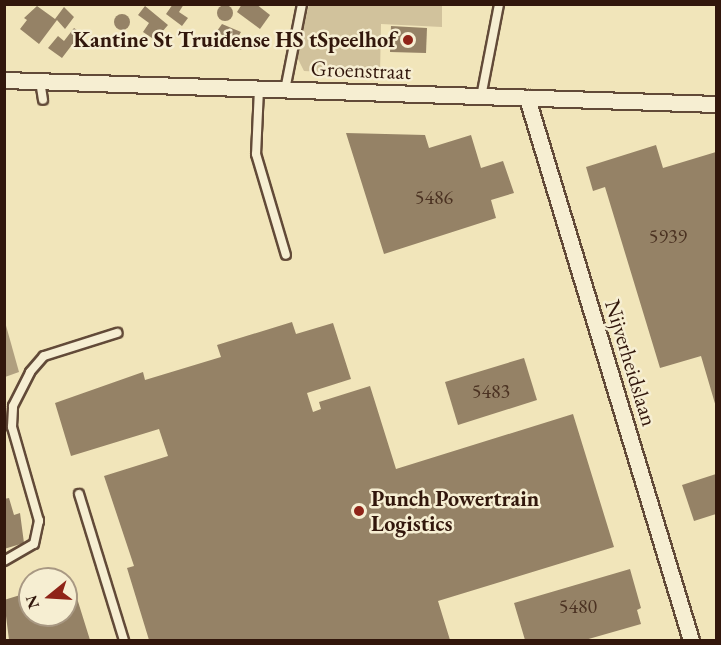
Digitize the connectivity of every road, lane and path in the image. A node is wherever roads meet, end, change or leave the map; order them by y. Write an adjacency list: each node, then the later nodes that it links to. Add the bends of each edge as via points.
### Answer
1 (302, 4): 6 (lane)
2 (499, 4): 7 (lane)
3 (4, 80): 4 (street, Groenstraat)
4 (40, 81): 5 (street, Groenstraat); 9 (lane)
5 (259, 89): 6 (street, Groenstraat); 11 (lane, via 256,154)
6 (285, 90): 7 (street, Groenstraat)
7 (481, 97): 8 (street, Groenstraat)
8 (527, 98): 10 (street, Groenstraat); 16 (street, Nijverheidslaan)
9 (44, 100)
10 (717, 104)
11 (286, 255)
12 (117, 333): 14 (lane, via 44,356 21,389 13,406 12,427 39,521 34,544)
13 (79, 494): 15 (lane)
14 (4, 561)
15 (124, 640)
16 (691, 640)

